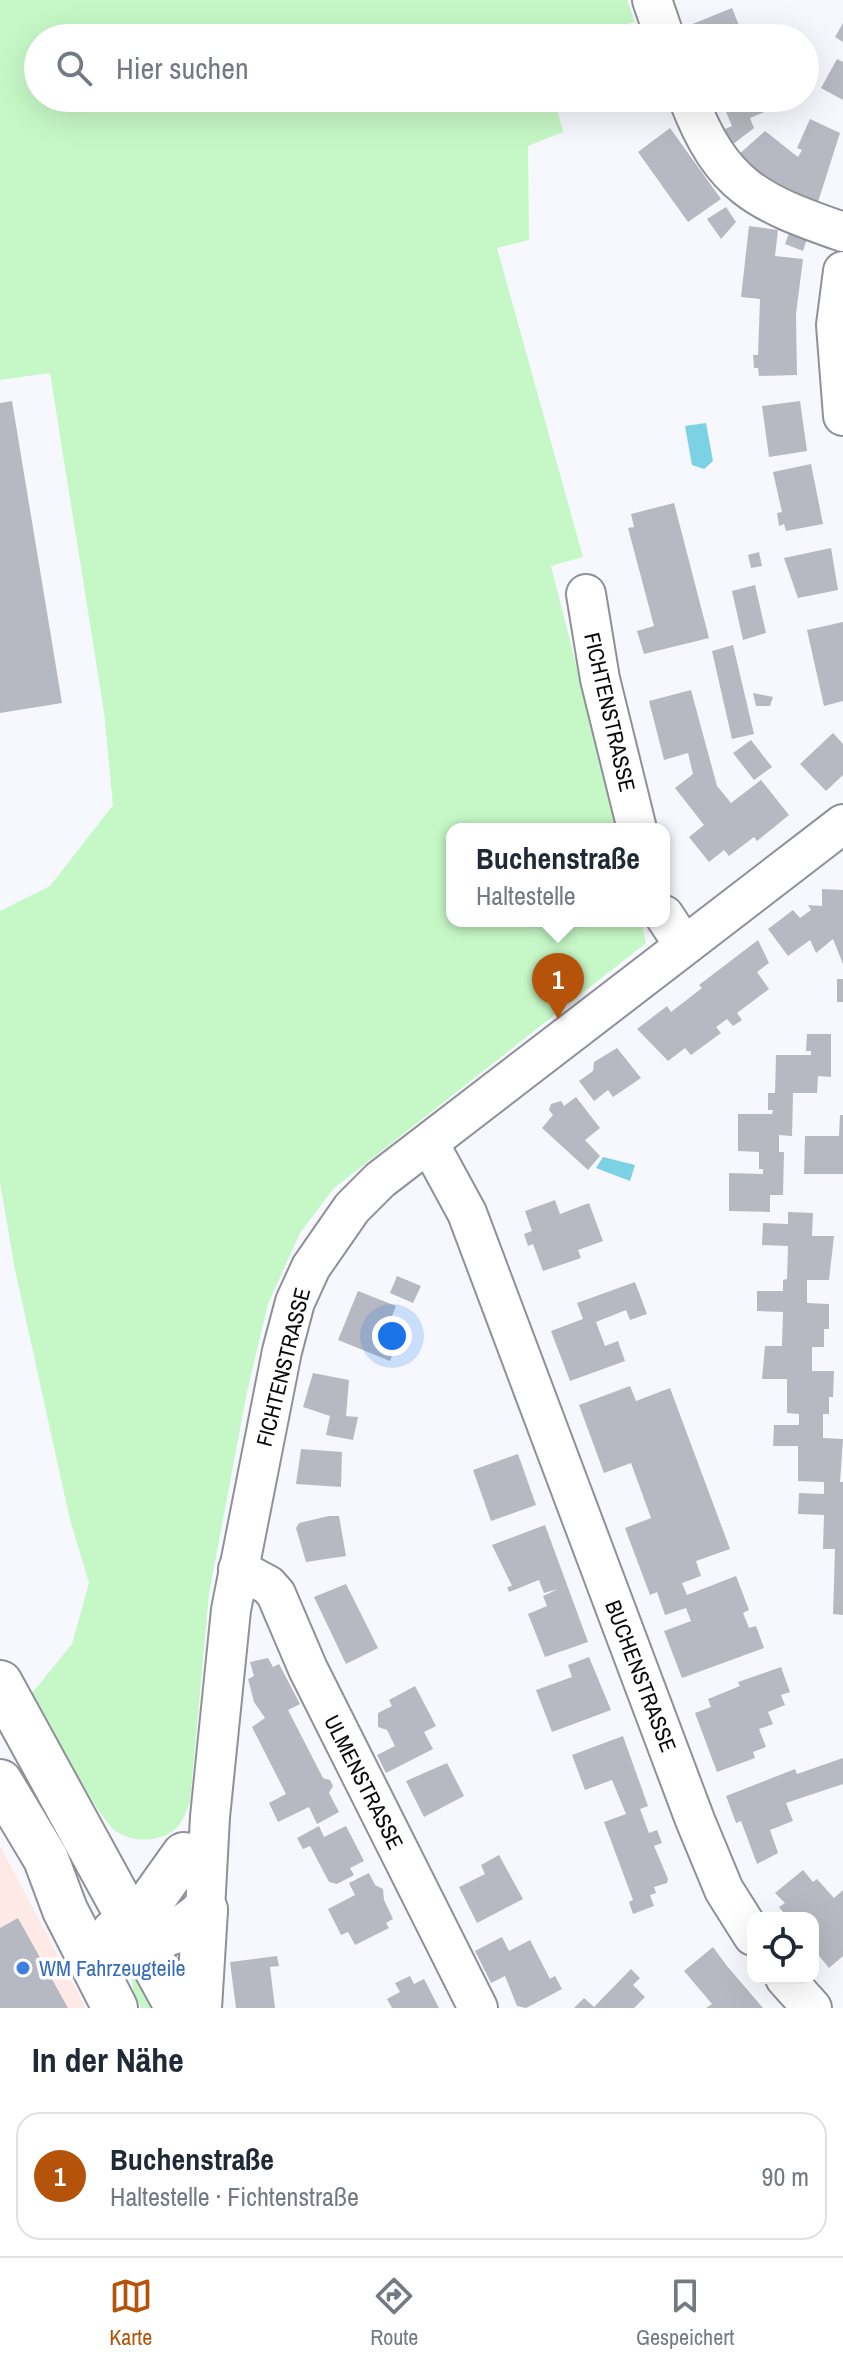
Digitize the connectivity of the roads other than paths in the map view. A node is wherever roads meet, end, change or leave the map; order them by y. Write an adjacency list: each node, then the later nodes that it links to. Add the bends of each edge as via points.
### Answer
1 (652, 0): 2 (street)
2 (660, 24)
3 (694, 112): 4 (street, via 721,166 741,185 785,212)
4 (843, 232)
5 (843, 271): 6 (street, via 836,325)
6 (843, 416)
7 (586, 594): 8 (street, FICHTENSTRASSE, via 600,679)
8 (636, 823)
9 (843, 824): 10 (street, FICHTENSTRASSE)
10 (673, 929): 11 (street, FICHTENSTRASSE)
11 (430, 1145): 12 (street, FICHTENSTRASSE, via 380,1180 352,1208 330,1235 300,1290 282,1351); 21 (street, BUCHENSTRASSE, via 467,1213 695,1820 724,1890)
12 (238, 1569): 16 (street, FICHTENSTRASSE); 28 (street, ULMENSTRASSE, via 276,1594 308,1669)
13 (0, 1683): 14 (main road)
14 (15, 1745): 18 (main road)
15 (0, 1782): 19 (main road)
16 (210, 1817): 17 (street, FICHTENSTRASSE); 20 (street, FICHTENSTRASSE)
17 (184, 1855): 18 (main road, via 143,1863); 22 (main road, via 147,1907)
18 (98, 1857): 22 (main road)
19 (51, 1869): 22 (main road, via 93,1920 118,1933); 24 (main road, via 65,1910)
20 (205, 1910): 22 (main road, via 171,1935); 27 (main road)
21 (747, 1926)
22 (137, 1934): 25 (main road, via 124,1962); 26 (main road)
23 (790, 1984): 29 (street)
24 (115, 2008)
25 (126, 2008)
26 (178, 2008)
27 (199, 2008)
28 (478, 2008)
29 (812, 2008)

